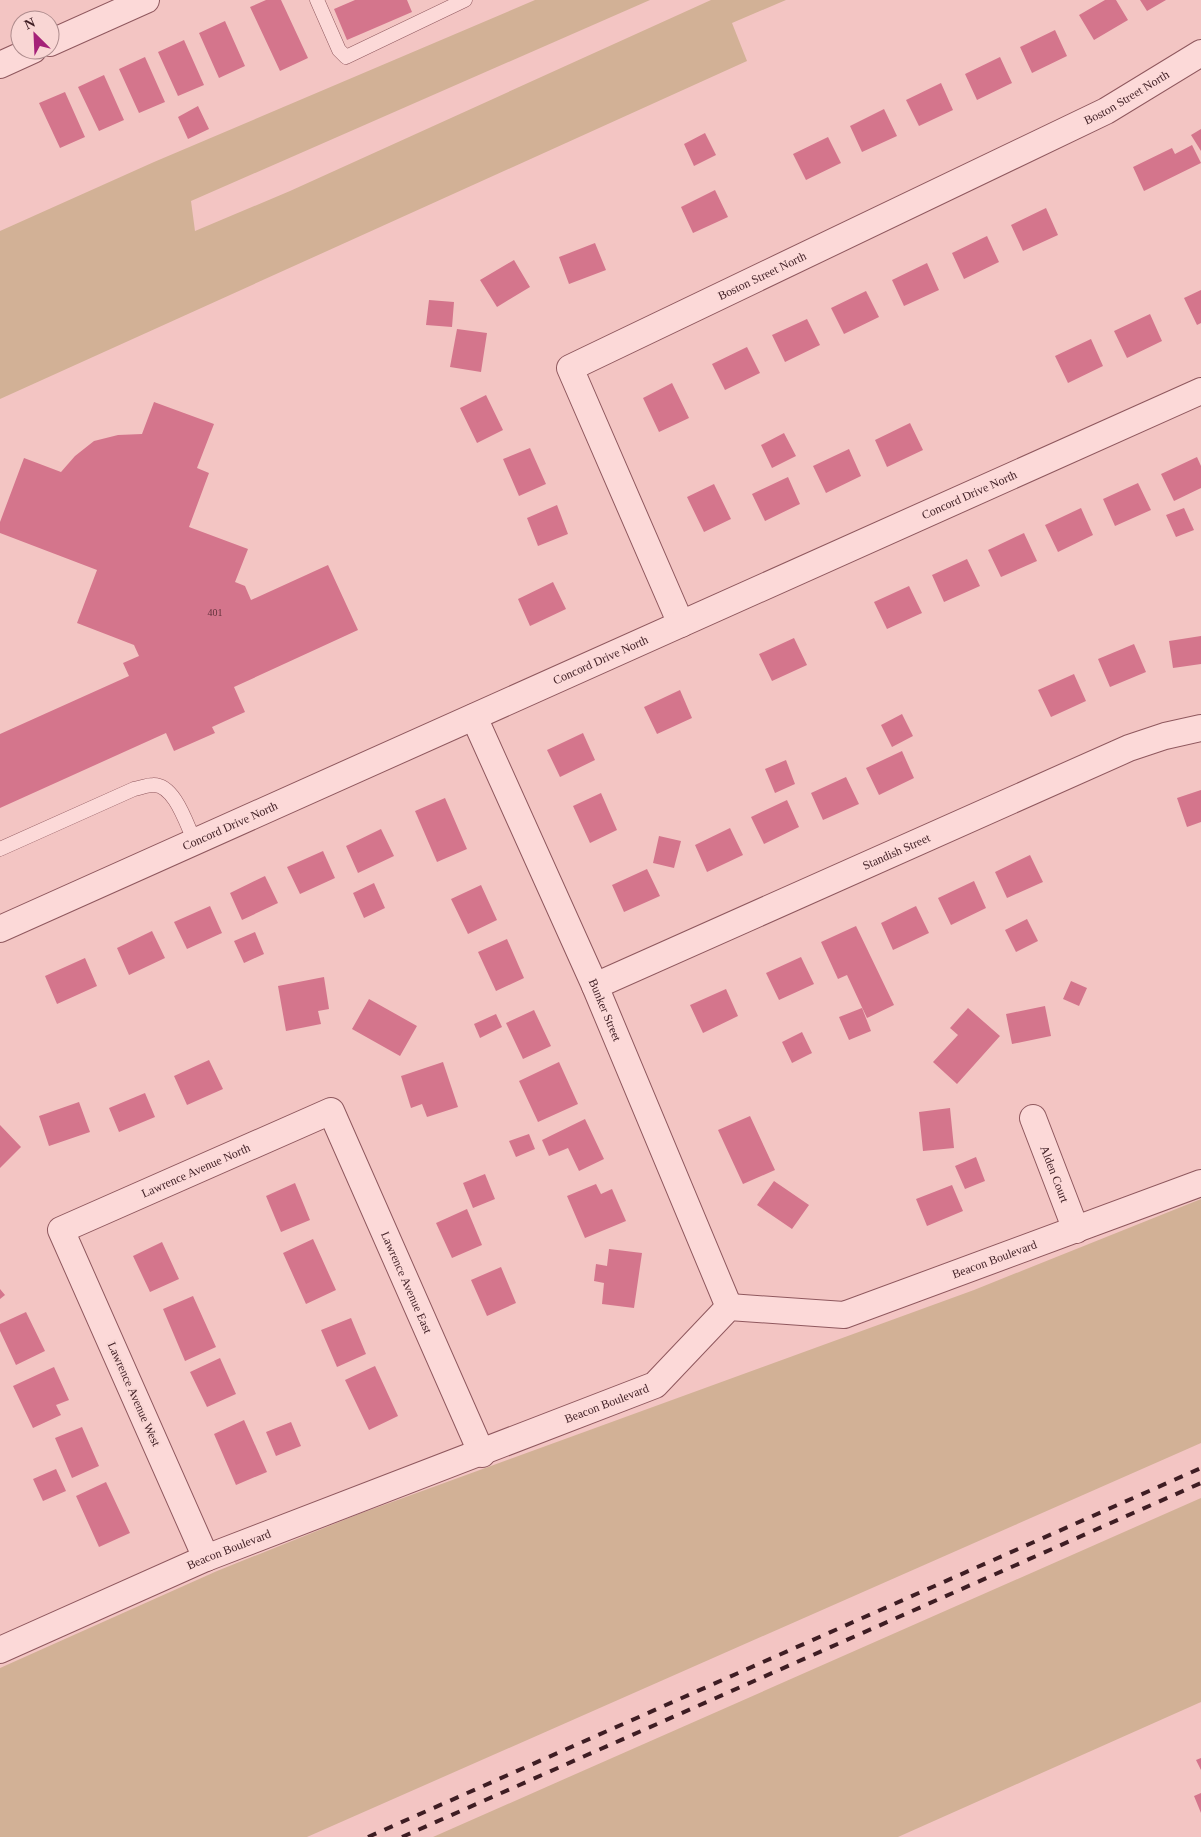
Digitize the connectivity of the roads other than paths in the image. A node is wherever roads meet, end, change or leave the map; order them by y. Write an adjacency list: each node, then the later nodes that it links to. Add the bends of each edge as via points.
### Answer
1 (146, 0): 4 (street)
2 (317, 0): 3 (lane, via 339,50 346,58)
3 (465, 0)
4 (60, 39)
5 (1201, 53): 7 (street, Boston Street North, via 1106,111 570,368)
6 (1201, 391): 7 (street, Concord Drive North)
7 (681, 624): 8 (street, Concord Drive North)
8 (474, 716): 10 (street, Concord Drive North); 13 (street, Bunker Street)
9 (1201, 728): 13 (street, Standish Street, via 1129,748)
10 (194, 842): 11 (lane, via 175,799 166,789 154,784 134,789); 12 (street, Concord Drive North)
11 (0, 849)
12 (0, 929)
13 (595, 986): 19 (street, Bunker Street)
14 (331, 1111): 17 (street, Lawrence Avenue North); 20 (street, Lawrence Avenue East)
15 (1033, 1118): 18 (street, Alden Court)
16 (1201, 1183): 18 (street, Beacon Boulevard)
17 (61, 1230): 21 (street, Lawrence Avenue West)
18 (1076, 1230): 19 (street, Beacon Boulevard, via 844,1315)
19 (729, 1307): 20 (street, Beacon Boulevard, via 655,1385)
20 (482, 1454): 21 (street, Beacon Boulevard)
21 (206, 1558): 22 (street, Beacon Boulevard)
22 (0, 1650)

